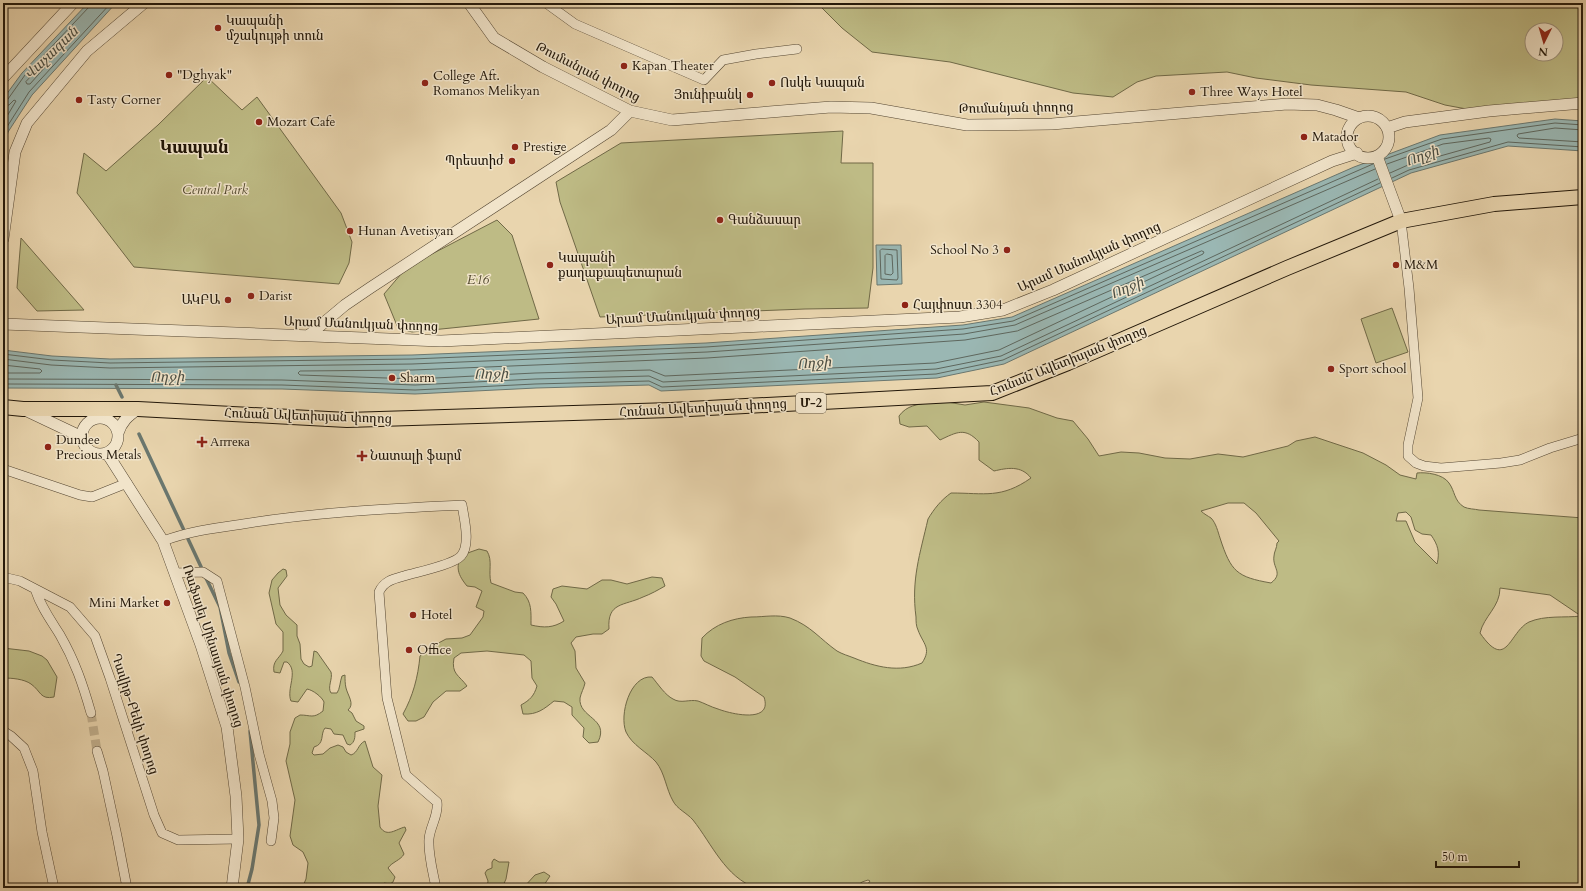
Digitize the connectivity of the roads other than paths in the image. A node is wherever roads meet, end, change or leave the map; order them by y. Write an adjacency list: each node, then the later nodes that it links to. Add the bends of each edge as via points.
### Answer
1 (72, 3): 6 (street)
2 (144, 3): 21 (street, via 87,51 27,123 15,152)
3 (469, 3): 9 (street, Թումանյան փողոց, via 494,38 543,67)
4 (546, 3): 5 (street, via 575,24 704,80 723,60)
5 (797, 49)
6 (3, 78)
7 (1583, 102): 11 (street)
8 (1336, 110): 9 (street, Թումանյան փողոց, via 1317,105 1287,104 1052,124 969,125 871,108 824,108 672,120); 10 (street, Թումանյան փողոց); 12 (street)
9 (630, 111): 23 (street, via 611,130 370,288)
10 (1359, 118): 12 (street); 13 (street, via 1374,117)
11 (1405, 122): 13 (street); 14 (street)
12 (1350, 127): 15 (street)
13 (1387, 128): 14 (street)
14 (1389, 141): 17 (street)
15 (1348, 143): 16 (street); 18 (street, Արամ Մանուկյան փողոց)
16 (1357, 153): 17 (street, via 1368,158); 18 (street, Արամ Մանուկյան փողոց)
17 (1377, 157): 20 (street)
18 (1332, 161): 23 (street, Արամ Մանուկյան փողոց, via 1053,290 1003,310 960,317 441,341)
19 (1583, 197): 20 (highway, Հունան Ավետիսյան փողոց / Մ-2)
20 (1399, 215): 26 (highway, Հունան Ավետիսյան փողոց / Մ-2, via 1287,268 1068,363 992,393 671,410 347,420); 29 (street, via 1409,288 1418,398 1408,456 1424,466 1441,468 1500,463 1520,460)
21 (3, 239)
22 (3, 324): 23 (street, Արամ Մանուկյան փողոց)
23 (308, 336)
24 (3, 407): 25 (highway, Հունան Ավետիսյան փողոց / Մ-2)
25 (23, 409): 26 (highway, Հունան Ավետիսյան փողոց / Մ-2); 28 (street)
26 (138, 409): 27 (street, via 122,423)
27 (118, 433): 28 (street, via 116,427 107,419 95,419 85,426); 30 (street, via 116,445)
28 (82, 437): 30 (street, via 90,452)
29 (1583, 438)
30 (107, 453): 32 (street, Ռաֆայել Մինասյան փողոց)
31 (3, 469): 32 (street, via 92,497)
32 (126, 483): 33 (street, Ռաֆայել Մինասյան փողոց)
33 (164, 542): 34 (street, Ռաֆայել Մինասյան փողոց); 45 (street, via 185,533 287,517 462,505 466,529 466,543 462,555 453,562 392,579 383,584 379,592 387,698 406,775 437,802 438,808 429,839)
34 (175, 573): 40 (street, Ռաֆայել Մինասյան փողոց, via 227,727 236,796); 41 (street, via 203,572 217,581 272,802)
35 (3, 577): 36 (street, Դավիթ-Բեկի փողոց, via 20,581)
36 (35, 589): 37 (street, via 40,604 80,675); 40 (street, Դավիթ-Բեկի փողոց, via 70,607 94,636 162,833 178,840)
37 (91, 713)
38 (3, 732): 42 (street, via 24,748 33,771)
39 (97, 751): 43 (street)
40 (238, 839): 44 (street, Ռաֆայել Մինասյան փողոց)
41 (272, 841)
42 (54, 888)
43 (127, 888)
44 (232, 888)
45 (436, 888)

